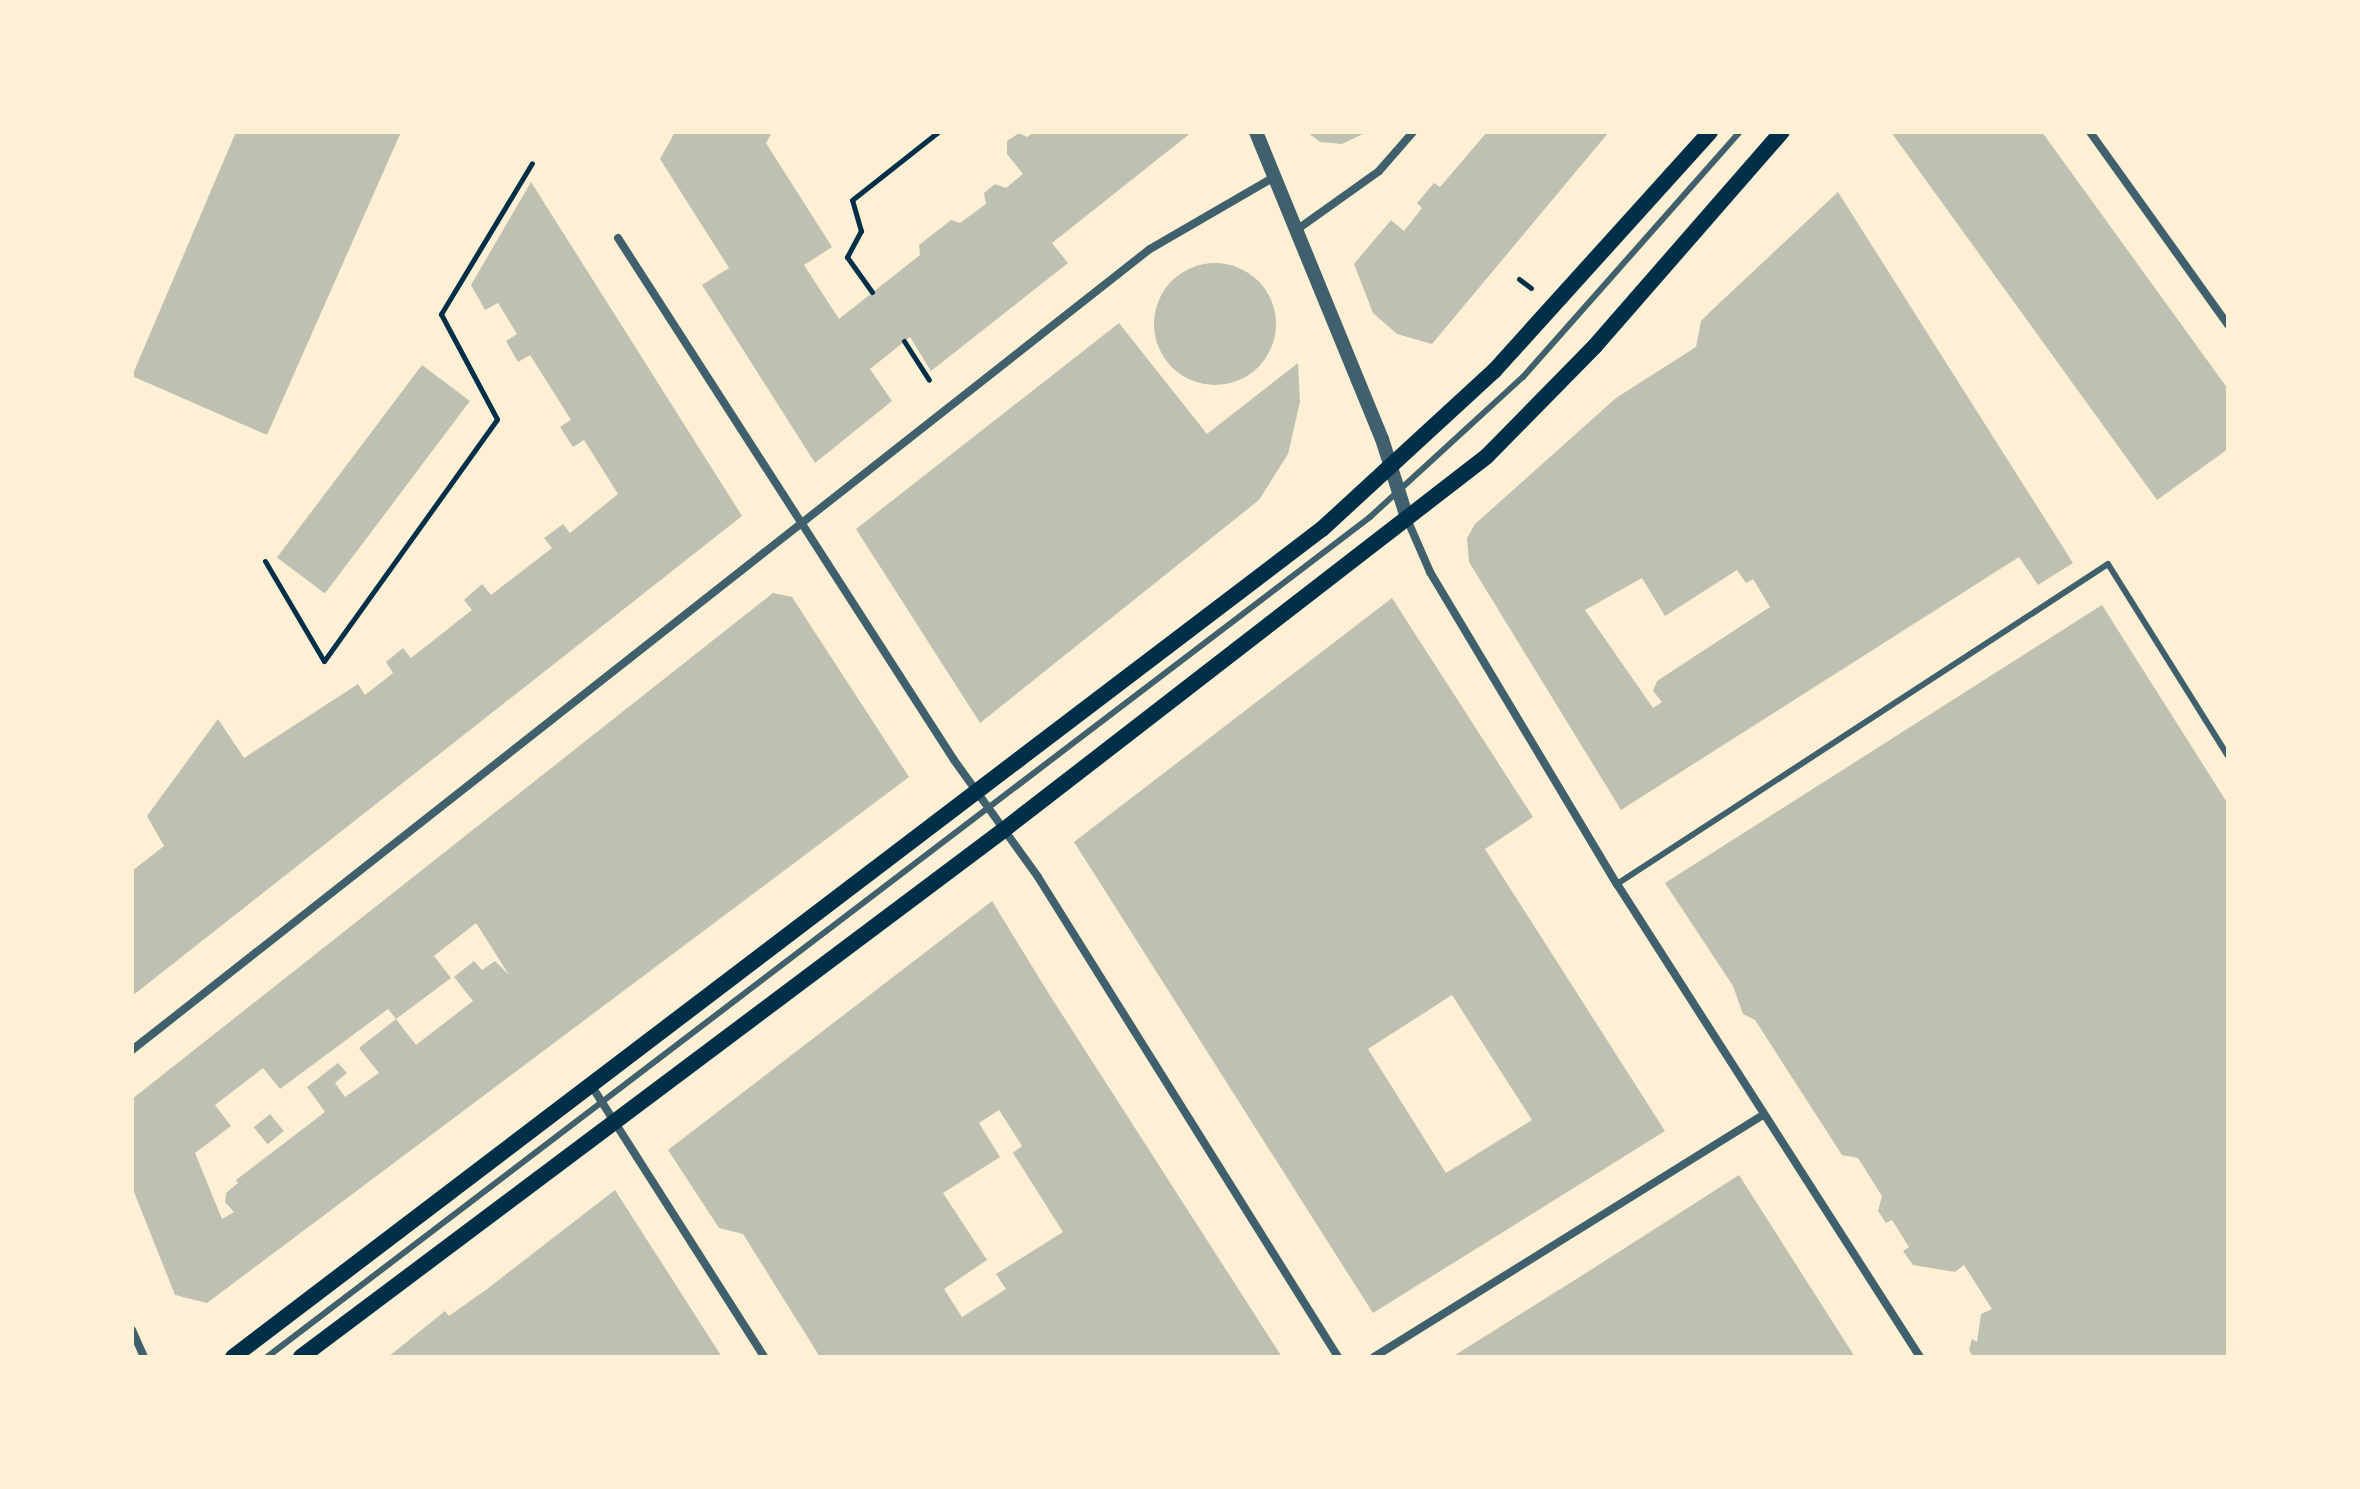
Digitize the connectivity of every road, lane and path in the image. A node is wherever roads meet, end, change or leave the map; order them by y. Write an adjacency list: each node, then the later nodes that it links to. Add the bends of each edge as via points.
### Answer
1 (938, 132): 12 (path, via 852,200 861,231 847,257)
2 (1256, 132): 9 (street)
3 (1413, 132): 10 (street, via 1379,171)
4 (1710, 132): 16 (main road, via 1555,308)
5 (1740, 132): 17 (lane, via 1523,377)
6 (1782, 132): 18 (main road, via 1510,435)
7 (2090, 132): 13 (street)
8 (532, 163): 20 (path, via 441,314 497,419 324,661)
9 (1274, 177): 10 (street); 19 (street, via 1150,249)
10 (1295, 231): 16 (street)
11 (618, 238): 19 (street)
12 (872, 292)
13 (2228, 325)
14 (904, 341): 15 (path)
15 (929, 380)
16 (1392, 470): 17 (street); 22 (main road, via 1272,569)
17 (1399, 492): 18 (street); 23 (lane)
18 (1407, 518): 24 (main road); 25 (street, via 1430,572)
19 (804, 520): 22 (street); 26 (street)
20 (265, 561)
21 (2228, 756): 25 (lane, via 2108,564)
22 (978, 792): 23 (street); 27 (main road)
23 (989, 808): 24 (street); 28 (lane)
24 (1005, 829): 30 (main road); 37 (street)
25 (1617, 884): 29 (street)
26 (132, 1050)
27 (591, 1085): 28 (street); 33 (main road)
28 (603, 1101): 30 (street); 34 (lane)
29 (1761, 1116): 38 (street); 39 (street)
30 (614, 1120): 35 (main road); 36 (street)
31 (132, 1330): 32 (street)
32 (144, 1357)
33 (233, 1357)
34 (267, 1357)
35 (301, 1357)
36 (764, 1357)
37 (1338, 1357)
38 (1374, 1357)
39 (1920, 1357)

